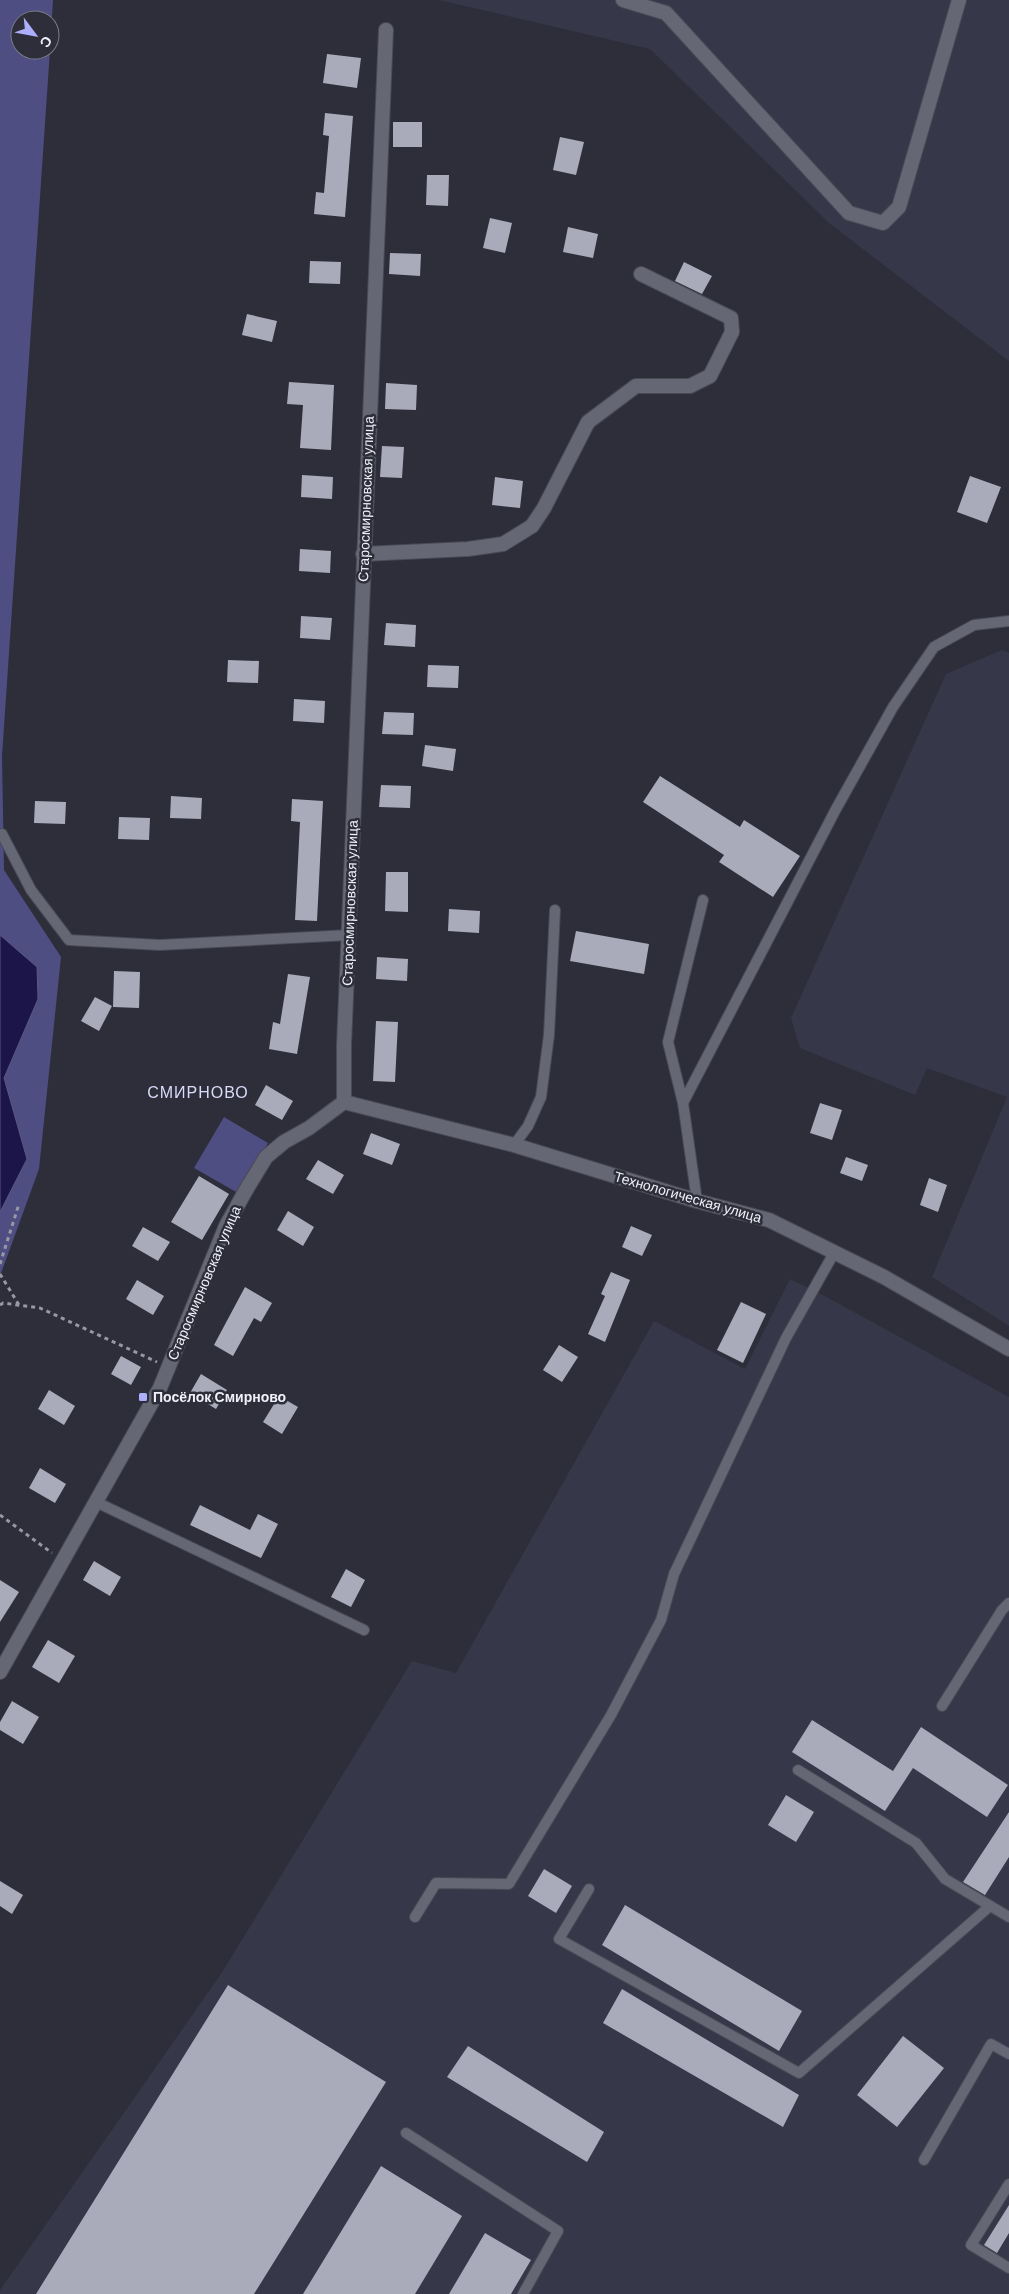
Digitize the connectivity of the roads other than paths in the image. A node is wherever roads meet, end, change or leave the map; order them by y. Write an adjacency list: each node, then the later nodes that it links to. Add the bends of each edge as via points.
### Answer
1 (623, 0): 3 (street)
2 (959, 0): 3 (street, via 899,207 883,223 849,213)
3 (668, 7)
4 (386, 30): 6 (street, Старосмирновская улица)
5 (642, 274): 6 (street, via 731,318 732,332 710,376 690,386 636,386 588,422 532,526 502,544 468,549)
6 (363, 554): 11 (street, Старосмирновская улица)
7 (1009, 621): 13 (lane, via 974,626 934,647 893,707 836,809)
8 (2, 834): 11 (lane, via 31,890 69,940 160,945)
9 (703, 900): 13 (lane, via 668,1042)
10 (555, 910): 14 (lane, via 549,1035 541,1097 528,1126)
11 (349, 935): 12 (street, Старосмирновская улица)
12 (344, 1102): 14 (street, Технологическая улица); 18 (street, Старосмирновская улица, via 266,1157 226,1226 160,1388)
13 (683, 1103): 15 (lane)
14 (514, 1145): 15 (street, Технологическая улица)
15 (697, 1201): 16 (street, Технологическая улица, via 769,1220)
16 (834, 1253): 17 (street, Технологическая улица); 27 (lane, via 786,1338 674,1574 661,1620 611,1715 510,1884 436,1883)
17 (1009, 1349)
18 (96, 1502): 20 (lane); 21 (street, Старосмирновская улица)
19 (1009, 1603): 22 (lane)
20 (364, 1630)
21 (0, 1672)
22 (942, 1706)
23 (798, 1770): 25 (lane, via 916,1843 945,1879)
24 (589, 1889): 25 (lane, via 559,1939 799,2073)
25 (990, 1906): 26 (lane)
26 (1009, 1916)
27 (415, 1917)
28 (1009, 2054): 30 (lane, via 991,2044)
29 (406, 2134): 33 (lane, via 558,2231)
30 (924, 2160)
31 (1009, 2184): 32 (lane, via 971,2245)
32 (1009, 2268)
33 (523, 2294)

